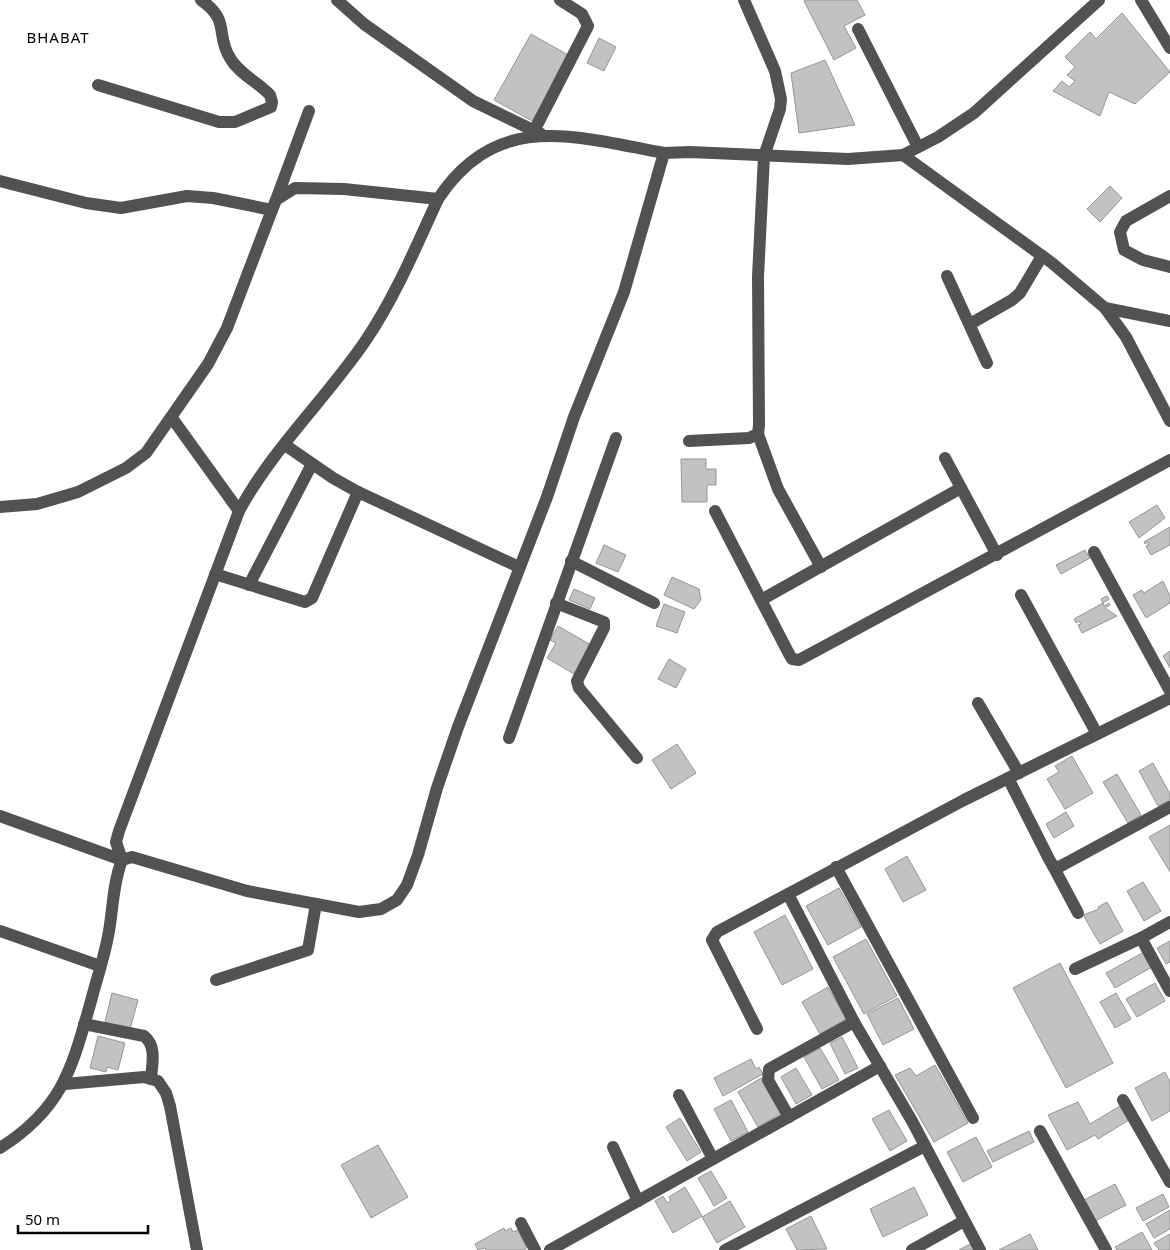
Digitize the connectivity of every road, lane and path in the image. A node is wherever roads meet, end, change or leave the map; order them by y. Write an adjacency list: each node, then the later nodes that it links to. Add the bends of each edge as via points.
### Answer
1 (201, 0): 9 (street, via 220,18 230,60 270,95 271,107 235,122 219,122)
2 (337, 0): 11 (street, via 364,24 466,96)
3 (560, 0): 11 (street, via 582,14 588,26)
4 (744, 0): 15 (street, via 775,71 781,98)
5 (1099, 0): 12 (street, via 974,113)
6 (1141, 0): 8 (street)
7 (858, 29): 12 (street)
8 (1170, 48)
9 (98, 85)
10 (308, 111): 19 (street)
11 (537, 133): 13 (street); 18 (street, via 499,145 482,156 458,173)
12 (918, 148): 14 (street)
13 (664, 153): 15 (street); 44 (street, via 624,292)
14 (904, 155): 15 (street, via 848,159); 20 (street)
15 (764, 156): 29 (street, via 758,277)
16 (0, 181): 19 (street, via 114,207 187,196)
17 (1170, 196): 21 (street, via 1126,221 1120,232 1124,250 1143,260)
18 (438, 199): 19 (street, via 344,189 295,188); 32 (street, via 380,318)
19 (274, 205): 27 (street, via 227,328 208,364)
20 (1042, 256): 23 (street); 25 (street, via 1016,297)
21 (1170, 267)
22 (947, 276): 25 (street)
23 (1104, 308): 24 (street); 28 (street, via 1126,337)
24 (1170, 321)
25 (970, 324): 26 (street)
26 (987, 363)
27 (172, 418): 38 (street, via 146,453 126,468 54,500); 39 (street)
28 (1170, 421)
29 (758, 434): 31 (street, via 749,438); 45 (street, via 778,489)
30 (616, 438): 43 (street)
31 (689, 441)
32 (285, 445): 35 (street); 39 (street)
33 (945, 458): 36 (street)
34 (1170, 460): 42 (street)
35 (312, 464): 37 (street); 47 (street)
36 (961, 488): 42 (street); 45 (street)
37 (358, 492): 44 (street); 47 (street, via 312,598 305,602)
38 (0, 508)
39 (239, 511): 46 (street)
40 (715, 511): 49 (street)
41 (1094, 552): 52 (street)
42 (997, 554): 49 (street, via 799,660 792,659)
43 (571, 561): 50 (street); 51 (street)
44 (520, 567): 65 (street, via 449,751 407,885 397,900 381,909 359,912)
45 (821, 567): 49 (street)
46 (215, 574): 47 (street); 61 (street, via 119,831 116,842)
47 (249, 585)
48 (1021, 596): 55 (street)
49 (761, 600)
50 (556, 603): 56 (street); 57 (street, via 604,622 577,682)
51 (654, 603)
52 (1170, 691)
53 (1170, 698): 55 (street)
54 (978, 702): 58 (street)
55 (1097, 734): 58 (street)
56 (509, 738)
57 (637, 758)
58 (1013, 775): 62 (street); 63 (street)
59 (1170, 807): 62 (street, via 1069,863)
60 (0, 816): 61 (street)
61 (122, 860): 65 (street, via 132,857 247,891); 70 (street)
62 (1053, 866): 66 (street)
63 (836, 867): 64 (street); 83 (street)
64 (788, 894): 74 (street); 76 (street, via 717,932 712,940)
65 (316, 904): 72 (street, via 308,950)
66 (1078, 913)
67 (1170, 922): 69 (street)
68 (0, 931): 70 (street)
69 (1141, 938): 71 (street); 73 (street)
70 (100, 966): 75 (street)
71 (1075, 969)
72 (216, 980)
73 (1170, 991)
74 (854, 1022): 77 (street); 82 (street, via 769,1069 768,1080)
75 (84, 1024): 78 (street, via 144,1036 149,1040 153,1051); 79 (street)
76 (757, 1030)
77 (880, 1066): 82 (street); 85 (street)
78 (151, 1079): 79 (street); 93 (street, via 158,1081 170,1106)
79 (64, 1084): 87 (street, via 34,1122)
80 (679, 1095): 88 (street)
81 (1123, 1100): 89 (street)
82 (789, 1117): 88 (street)
83 (973, 1118)
84 (1040, 1131): 99 (street)
85 (925, 1146): 91 (street); 96 (street)
86 (613, 1147): 90 (street)
87 (0, 1148)
88 (712, 1159): 90 (street)
89 (1170, 1182)
90 (638, 1201): 95 (street)
91 (964, 1221): 97 (street); 98 (street)
92 (521, 1223): 94 (street)
93 (197, 1250)
94 (535, 1250)
95 (550, 1250)
96 (725, 1250)
97 (912, 1250)
98 (980, 1250)
99 (1106, 1250)

